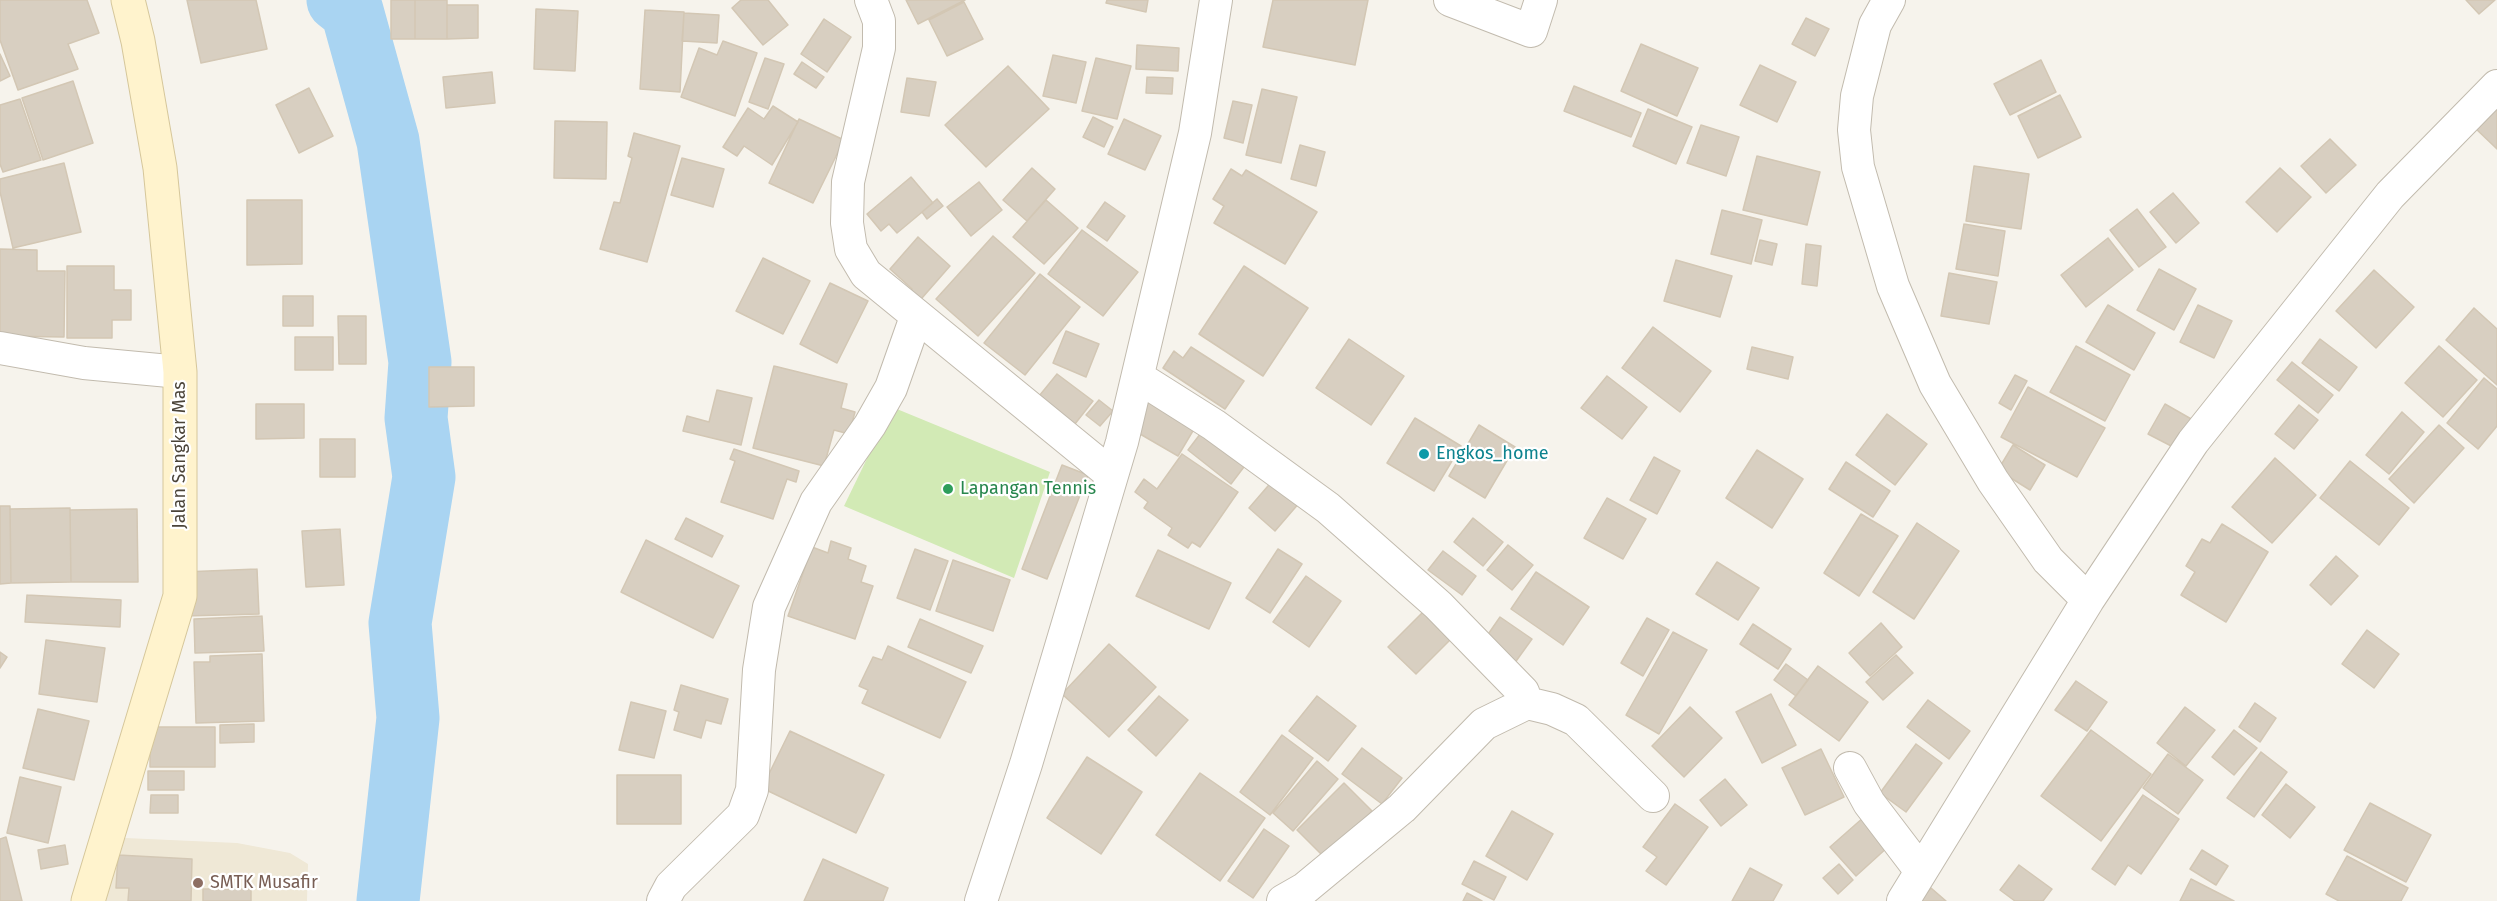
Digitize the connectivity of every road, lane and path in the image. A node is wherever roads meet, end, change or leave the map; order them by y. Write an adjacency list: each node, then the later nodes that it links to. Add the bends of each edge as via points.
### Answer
1 (128, 0): 10 (street, Jalan Sangkar Mas, via 160,168)
2 (871, 0): 8 (street, via 879,21 879,48 848,182 847,223 851,249 866,274)
3 (1216, 0): 11 (street, via 1195,133)
4 (1450, 0): 5 (street, via 1532,31)
5 (1541, 0)
6 (1889, 0): 13 (street, via 1875,25 1857,96 1854,130 1858,167 1893,286 1935,384 1993,481 2048,560)
7 (2497, 86): 13 (street, via 2390,195 2193,442)
8 (916, 317): 12 (street); 19 (street, via 891,388 816,502 769,608 759,670 752,790 743,815 671,886)
9 (0, 348): 10 (street, via 84,363)
10 (180, 372): 18 (street, Jalan Sangkar Mas, via 180,596)
11 (1137, 377): 12 (street); 14 (street, via 1214,425 1328,508 1438,605 1523,692)
12 (1112, 475): 20 (street)
13 (2088, 600): 17 (street)
14 (1527, 703): 16 (street, via 1576,720); 21 (street, via 1484,724 1402,808 1304,889)
15 (1850, 768): 17 (street, via 1869,802)
16 (1653, 796)
17 (1920, 870): 22 (street)
18 (88, 901)
19 (663, 901)
20 (981, 901)
21 (1283, 901)
22 (1903, 901)

